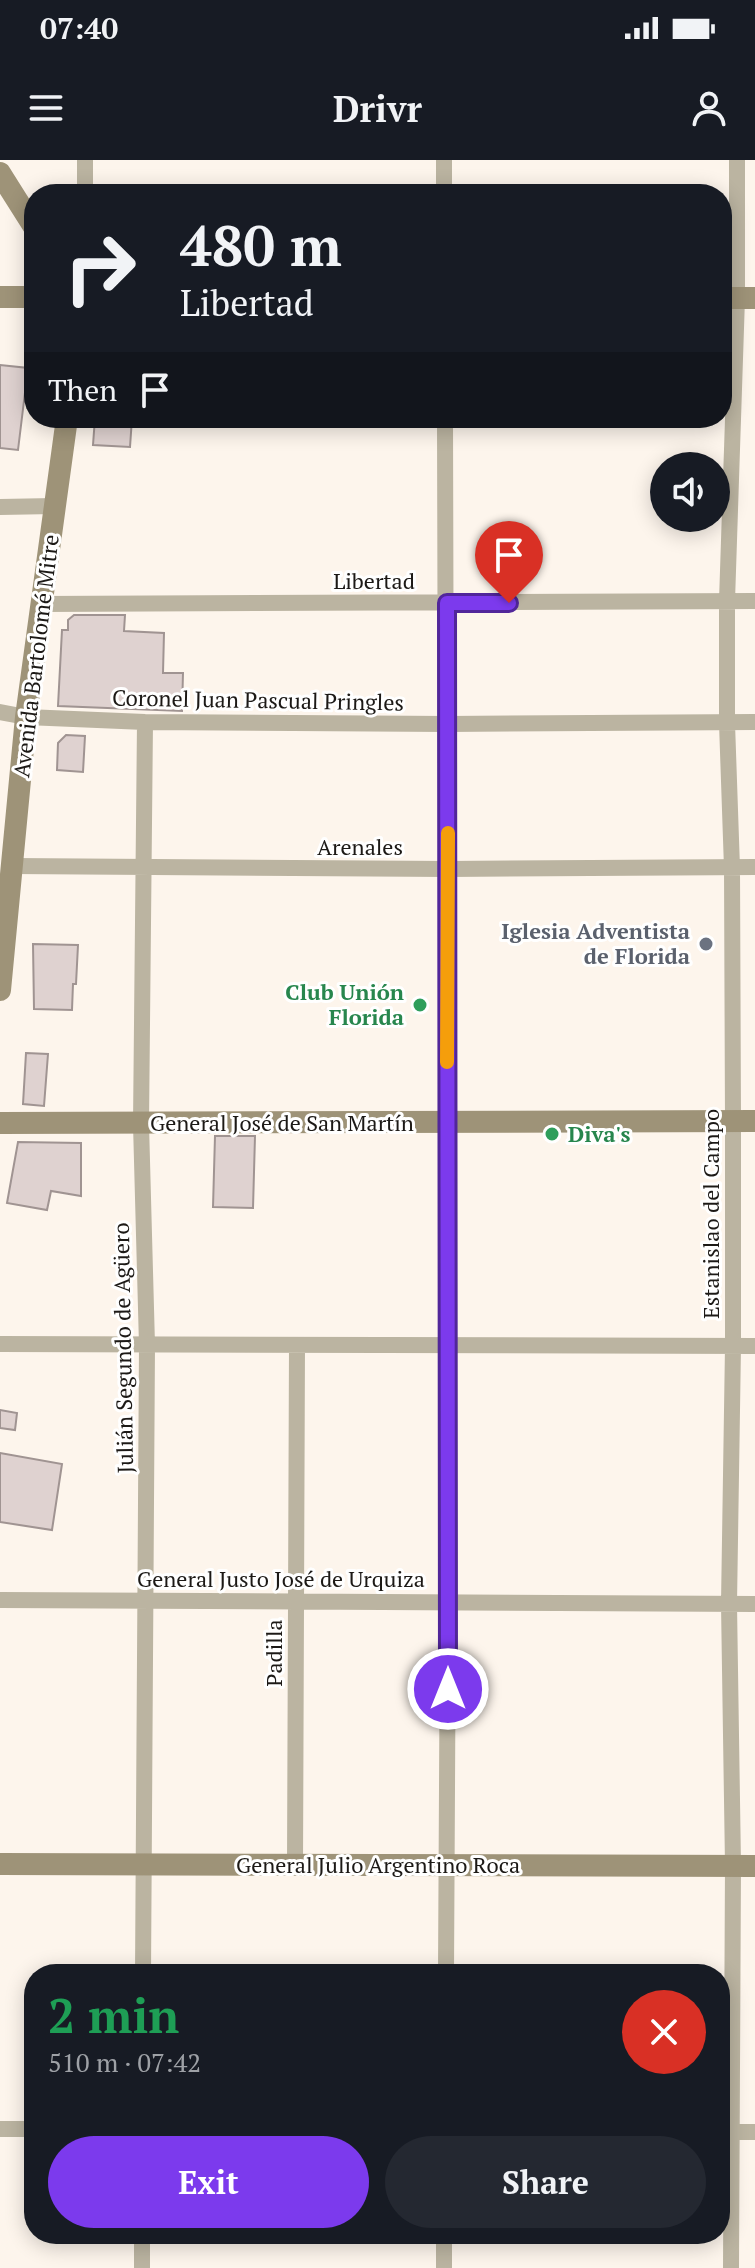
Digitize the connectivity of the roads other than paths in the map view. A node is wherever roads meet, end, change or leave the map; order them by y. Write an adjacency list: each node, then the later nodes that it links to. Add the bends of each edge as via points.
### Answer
1 (85, 160): 5 (street)
2 (444, 160): 6 (street)
3 (737, 160): 10 (street, Estanislao del Campo)
4 (0, 173): 7 (street)
5 (85, 184)
6 (444, 184)
7 (24, 211)
8 (0, 297): 9 (street)
9 (24, 297)
10 (738, 298): 15 (street, Estanislao del Campo)
11 (66, 428): 13 (street, Avenida Bartolomé Mitre)
12 (445, 428): 17 (street)
13 (54, 506): 14 (street); 18 (street, Avenida Bartolomé Mitre)
14 (0, 507)
15 (727, 601): 16 (street, Libertad); 17 (street, Libertad); 23 (street, Estanislao del Campo)
16 (755, 601)
17 (447, 603): 18 (street, Libertad); 24 (street)
18 (41, 604): 20 (street, Avenida Bartolomé Mitre)
19 (0, 712): 20 (street, Coronel Juan Pascual Pringles)
20 (26, 717): 21 (street, Coronel Juan Pascual Pringles); 25 (street, Avenida Bartolomé Mitre)
21 (145, 722): 24 (street, Coronel Juan Pascual Pringles); 26 (street, Julián Segundo de Agüero)
22 (755, 722): 23 (street, Coronel Juan Pascual Pringles)
23 (727, 723): 24 (street, Coronel Juan Pascual Pringles); 28 (street, Estanislao del Campo)
24 (447, 724): 29 (street)
25 (13, 866): 26 (street, Arenales); 30 (street, Avenida Bartolomé Mitre)
26 (143, 867): 29 (street, Arenales); 35 (street, Julián Segundo de Agüero)
27 (755, 867): 28 (street, Arenales)
28 (732, 868): 29 (street, Arenales); 32 (street, Estanislao del Campo)
29 (448, 869): 33 (street)
30 (4, 913): 31 (street, Avenida Bartolomé Mitre)
31 (0, 990)
32 (744, 1121): 33 (street, General José de San Martín); 40 (street, Estanislao del Campo)
33 (447, 1122): 35 (street, General José de San Martín); 39 (street)
34 (0, 1123): 35 (street, General José de San Martín)
35 (141, 1124): 37 (street, Julián Segundo de Agüero)
36 (0, 1344): 37 (street)
37 (147, 1345): 38 (street); 43 (street, Julián Segundo de Agüero)
38 (297, 1345): 39 (street); 45 (street, Padilla)
39 (448, 1345): 40 (street); 44 (street)
40 (733, 1346): 41 (street); 46 (street, Estanislao del Campo)
41 (755, 1346)
42 (0, 1600): 43 (street, General Justo José de Urquiza)
43 (145, 1601): 45 (street, General Justo José de Urquiza); 49 (street, Julián Segundo de Agüero)
44 (448, 1601): 45 (street, General Justo José de Urquiza); 46 (street, General Justo José de Urquiza); 50 (street)
45 (296, 1602): 52 (street, Padilla)
46 (729, 1604): 47 (street, General Justo José de Urquiza); 51 (street, Estanislao del Campo)
47 (755, 1604)
48 (0, 1864): 49 (street, General Julio Argentino Roca)
49 (143, 1865): 52 (street, General Julio Argentino Roca); 53 (street, Julián Segundo de Agüero)
50 (446, 1865): 51 (street, General Julio Argentino Roca); 52 (street, General Julio Argentino Roca); 54 (street)
51 (744, 1865): 55 (street, Estanislao del Campo)
52 (295, 1866)
53 (143, 1964)
54 (446, 1964)
55 (730, 2062)
56 (0, 2129): 57 (street)
57 (24, 2129)
58 (730, 2132): 59 (street)
59 (755, 2132)
60 (142, 2244): 63 (street)
61 (444, 2244): 64 (street)
62 (730, 2244): 65 (street, Estanislao del Campo)
63 (142, 2268)
64 (444, 2268)
65 (731, 2268)

